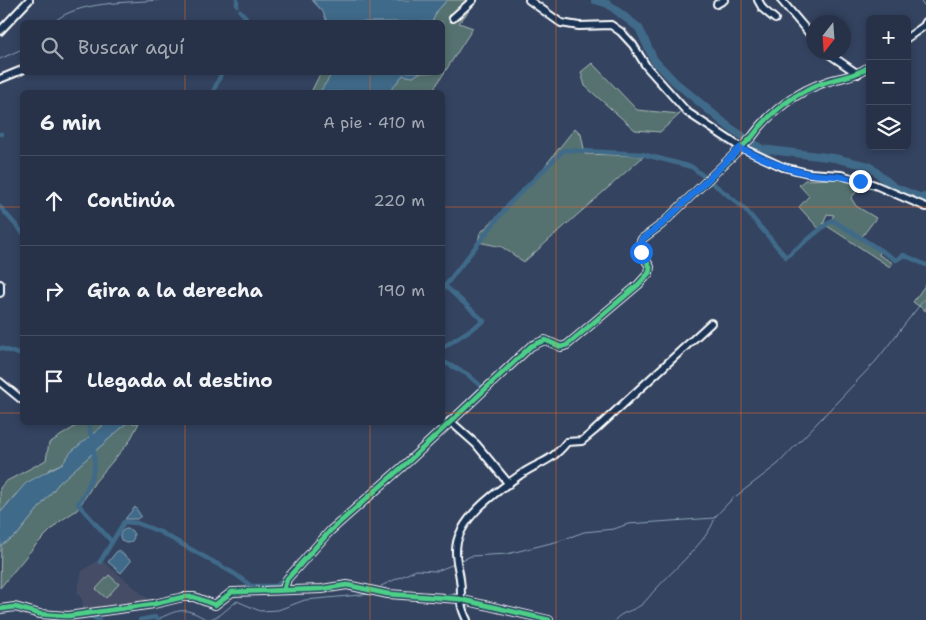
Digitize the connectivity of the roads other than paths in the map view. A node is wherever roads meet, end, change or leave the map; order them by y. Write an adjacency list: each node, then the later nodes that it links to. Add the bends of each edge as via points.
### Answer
1 (29, 0): 11 (street)
2 (473, 0): 8 (street)
3 (529, 0): 19 (street, via 561,23 611,25 622,32 646,66 687,112)
4 (724, 0): 7 (street)
5 (758, 0): 9 (street)
6 (781, 0): 12 (street)
7 (717, 4)
8 (453, 18)
9 (775, 20)
10 (926, 22): 13 (street)
11 (0, 30)
12 (806, 30)
13 (911, 35)
14 (838, 60): 17 (street)
15 (866, 69): 17 (street)
16 (20, 71): 18 (street)
17 (858, 74): 19 (street, via 827,81 795,97 762,123)
18 (0, 79)
19 (742, 145): 20 (street, via 783,167 808,173 841,175); 26 (street, via 661,225 642,239 641,252 650,267 638,285 567,346 561,347 545,340 531,346)
20 (926, 206)
21 (0, 284): 22 (street)
22 (0, 293)
23 (711, 323): 27 (street, via 594,432 582,441 566,442 546,462)
24 (0, 382): 25 (street)
25 (20, 398)
26 (450, 421): 27 (street, via 476,444); 28 (street, via 330,531 287,579)
27 (509, 484): 29 (street, via 476,510 462,531 455,552 461,581)
28 (284, 589): 29 (street, via 347,585 388,594); 30 (street, via 232,592 215,605 194,597 183,597 68,616 40,614 15,606)
29 (459, 599): 31 (street); 32 (street)
30 (0, 609)
31 (467, 620)
32 (549, 620)

